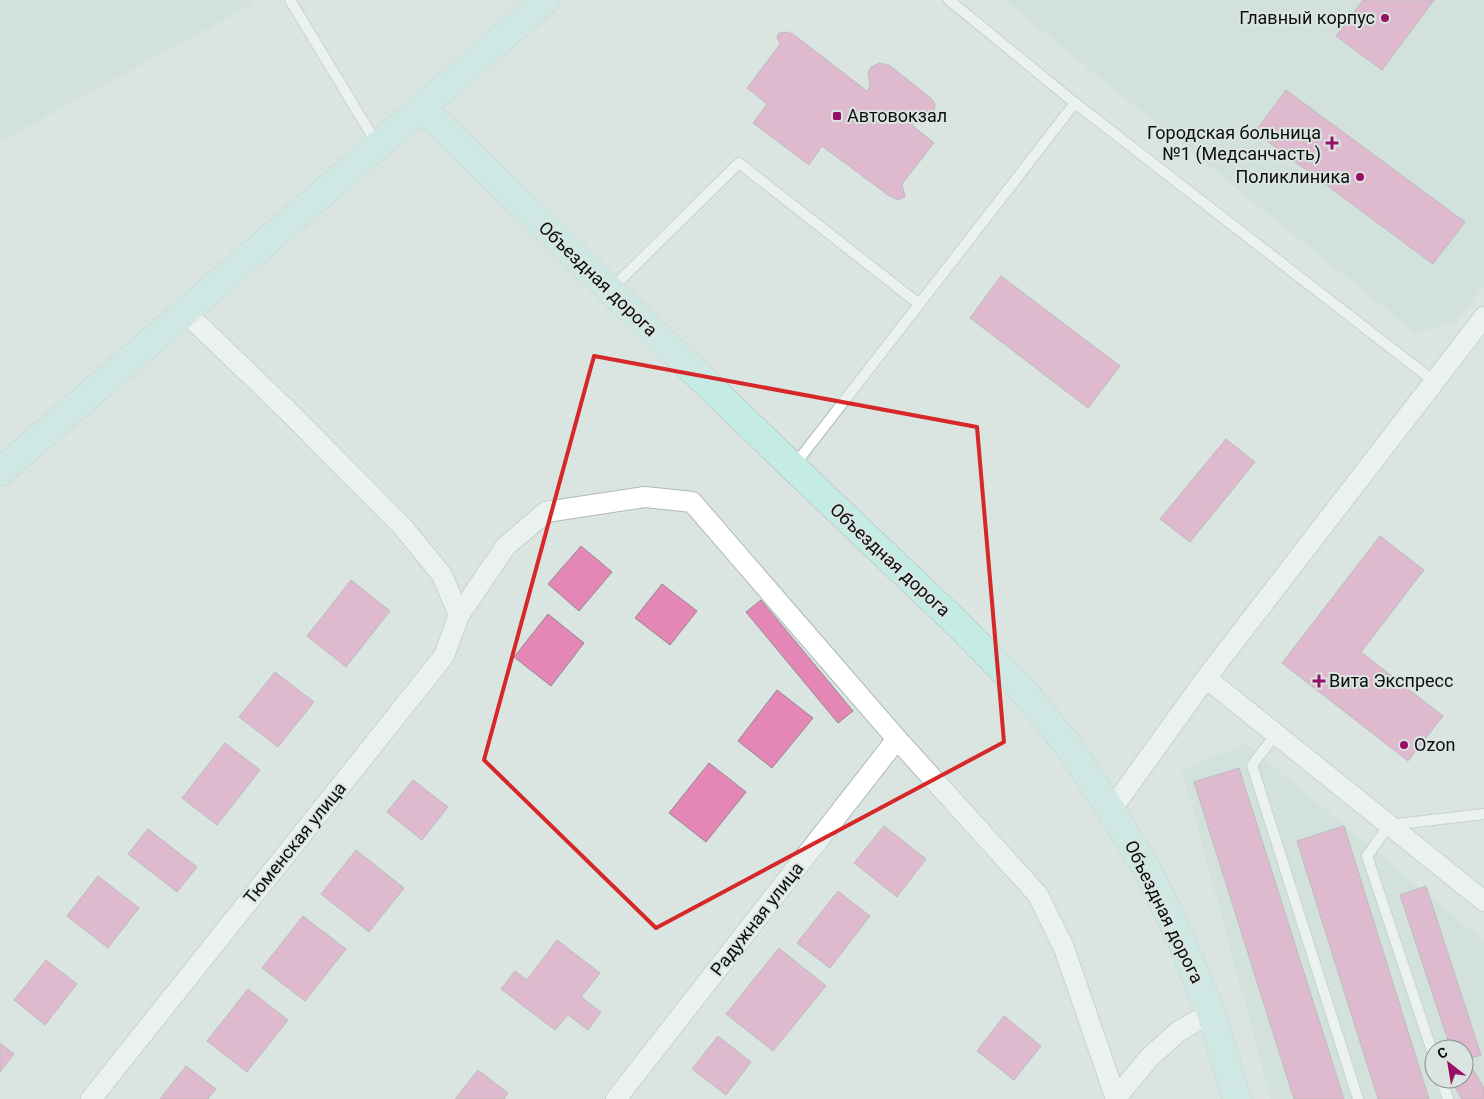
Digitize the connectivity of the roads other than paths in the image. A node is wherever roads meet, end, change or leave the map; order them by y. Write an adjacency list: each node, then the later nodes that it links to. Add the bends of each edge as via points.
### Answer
1 (290, 0): 6 (lane)
2 (546, 0): 5 (main road)
3 (948, 0): 4 (lane)
4 (1075, 103): 8 (lane); 11 (lane)
5 (421, 108): 6 (main road); 7 (main road, Объездная дорога)
6 (378, 145): 9 (main road)
7 (610, 290): 8 (lane, via 739,163); 12 (main road, Объездная дорога)
8 (919, 304): 12 (lane)
9 (185, 312): 13 (main road); 14 (street, via 402,526 442,575)
10 (1484, 317): 11 (street)
11 (1435, 382): 15 (street)
12 (792, 468): 18 (main road, Объездная дорога, via 960,626 1026,694 1070,748)
13 (0, 472)
14 (459, 616): 17 (street, Тюменская улица, via 506,546 546,512 645,497 692,502); 25 (street, Тюменская улица, via 444,656)
15 (1206, 678): 16 (street); 18 (street)
16 (1276, 734): 20 (street); 28 (lane, via 1252,765)
17 (897, 739): 24 (street, Тюменская улица, via 1038,895 1064,948); 26 (street, Радужная улица)
18 (1111, 810): 22 (main road, Объездная дорога, via 1157,890)
19 (1484, 814): 20 (lane)
20 (1390, 825): 21 (street); 23 (lane, via 1367,856)
21 (1484, 901)
22 (1211, 1013): 24 (street, via 1179,1031 1161,1047); 27 (main road, Объездная дорога)
23 (1428, 1039)
24 (1116, 1098)
25 (91, 1099)
26 (616, 1099)
27 (1237, 1099)
28 (1358, 1099)

